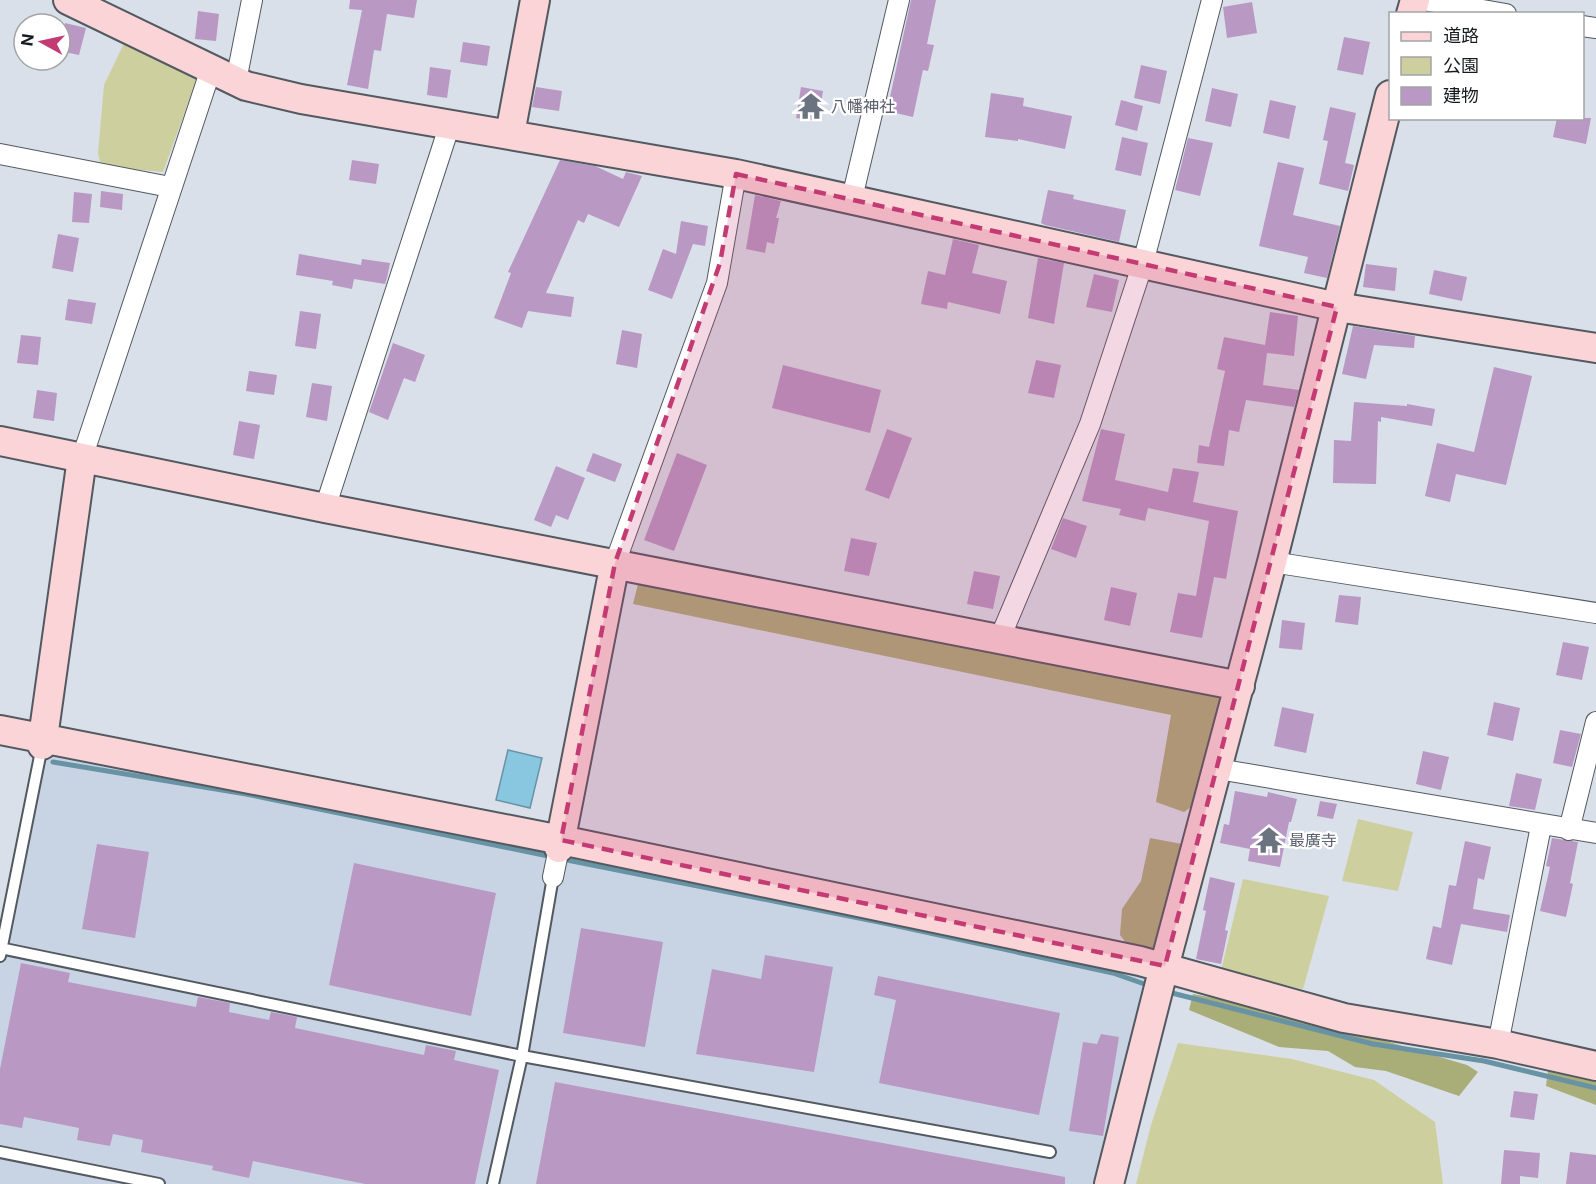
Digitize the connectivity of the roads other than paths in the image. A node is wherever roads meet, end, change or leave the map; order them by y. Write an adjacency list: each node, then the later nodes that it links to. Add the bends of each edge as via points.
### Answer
1 (68, 0): 8 (street)
2 (252, 0): 9 (street)
3 (535, 0): 12 (street)
4 (899, 0): 16 (street)
5 (1212, 0): 17 (street)
6 (1424, 0): 7 (street)
7 (1494, 12)
8 (211, 69): 9 (street); 15 (street)
9 (236, 81): 11 (street, via 301,99)
10 (1389, 99): 18 (street)
11 (450, 124): 12 (street); 22 (street)
12 (510, 134): 14 (street)
13 (0, 154): 15 (street)
14 (736, 174): 16 (street); 23 (street, via 717,283)
15 (170, 187): 21 (street)
16 (852, 198): 17 (street)
17 (1143, 263): 18 (street); 26 (street, via 1090,424)
18 (1336, 307): 19 (street); 24 (street)
19 (1596, 348)
20 (0, 441): 21 (street)
21 (82, 458): 22 (street); 30 (street)
22 (325, 508): 23 (street)
23 (615, 562): 26 (street); 35 (street)
24 (1272, 562): 25 (street); 27 (street)
25 (1596, 613)
26 (1000, 638): 27 (street)
27 (1240, 686): 31 (street)
28 (1596, 722): 33 (street)
29 (0, 730): 30 (street)
30 (43, 742): 35 (street); 37 (lane)
31 (1218, 769): 32 (street); 38 (street)
32 (1541, 826): 33 (street); 39 (street)
33 (1569, 830): 34 (street)
34 (1596, 833)
35 (560, 844): 36 (street); 38 (street)
36 (553, 877): 40 (lane)
37 (0, 951): 40 (lane)
38 (1163, 971): 39 (street, via 1344,1018); 46 (street)
39 (1498, 1044): 41 (street)
40 (522, 1056): 43 (lane); 45 (lane)
41 (1596, 1066)
42 (0, 1152): 44 (lane)
43 (1050, 1152)
44 (159, 1184)
45 (493, 1184)
46 (1109, 1184)

